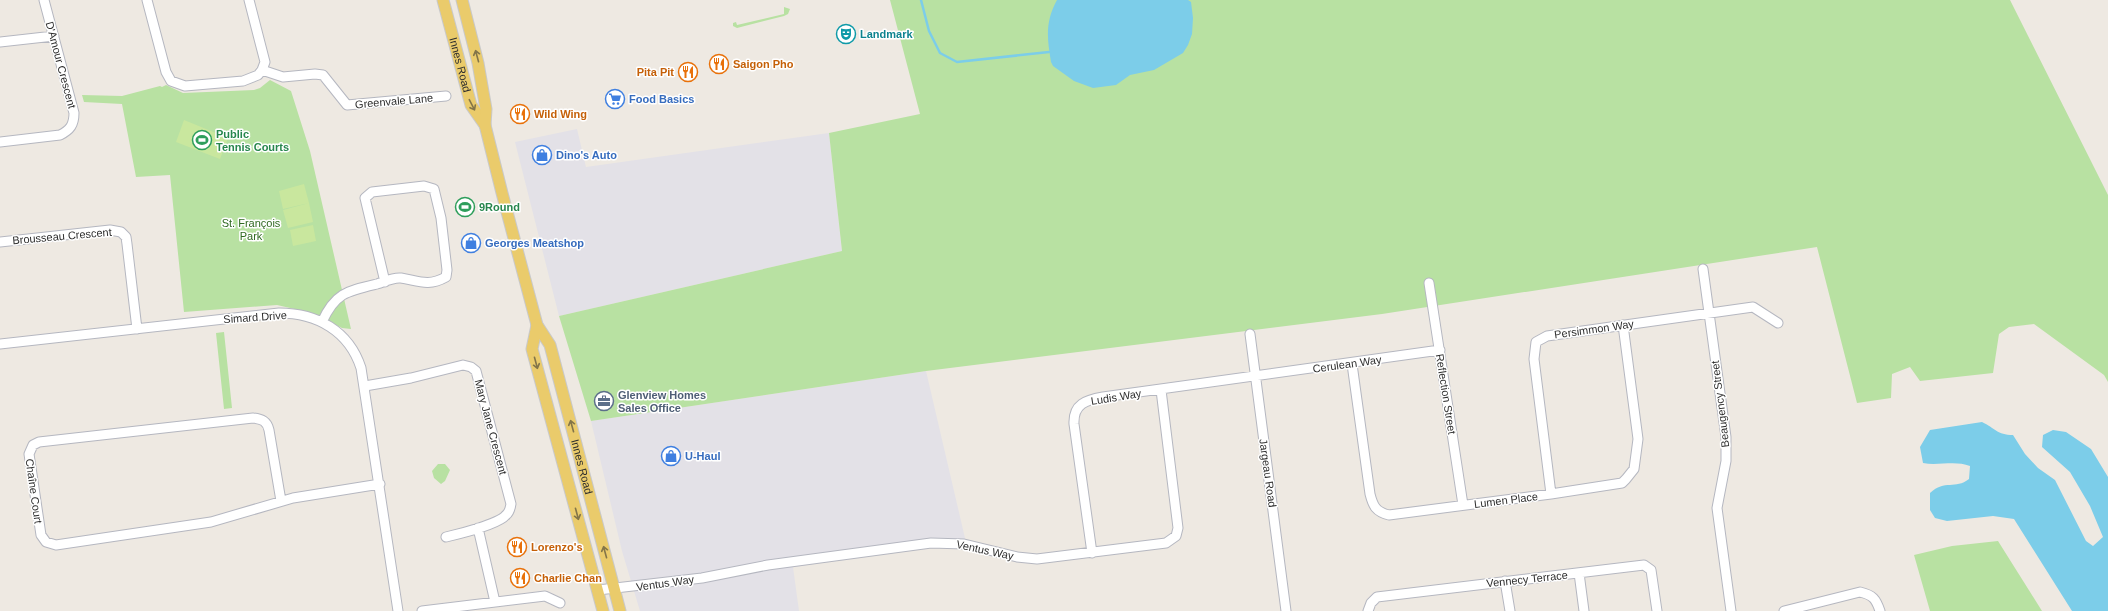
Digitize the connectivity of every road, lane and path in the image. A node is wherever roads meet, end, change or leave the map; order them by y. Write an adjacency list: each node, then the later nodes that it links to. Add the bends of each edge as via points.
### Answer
1 (44, 0): 6 (street, D'Amour Crescent)
2 (147, 0): 8 (street, via 170,81 185,86 242,80 258,75)
3 (249, 0): 8 (street, via 265,62)
4 (443, 0): 10 (main road, Innes Road, one-way to 10, via 470,104)
5 (462, 0): 10 (main road, Innes Road, one-way to 5, via 485,94)
6 (54, 36): 7 (street); 11 (street, D'Amour Crescent, via 74,112 72,127 60,135)
7 (0, 42)
8 (262, 70): 9 (street, Greenvale Lane, via 282,77 323,75 347,105)
9 (446, 96)
10 (486, 125): 19 (main road, Innes Road)
11 (0, 142)
12 (0, 242): 21 (street, Brousseau Crescent, via 96,231 121,232 128,244)
13 (1703, 269): 16 (street, Beaugency Street)
14 (384, 282): 14 (street, via 400,278 422,284 440,281 446,277 441,218 436,196 431,188 424,186 372,192 366,198); 17 (street, via 342,294 332,304)
15 (1429, 283): 24 (street, Reflection Street)
16 (1709, 314): 18 (street, Persimmon Way, via 1753,307); 20 (street, Persimmon Way); 51 (street, Beaugency Street, via 1726,437 1726,461 1717,508)
17 (322, 322): 21 (street, Simard Drive, via 308,317 279,313); 27 (street, Simard Drive, via 341,335 355,351 362,368)
18 (1778, 323)
19 (537, 325): 38 (main road, Innes Road, one-way to 38, via 532,349); 39 (main road, Innes Road, one-way to 19, via 550,345)
20 (1623, 325): 30 (street, Lumen Place, via 1638,439 1634,469 1622,482); 30 (street, Persimmon Way, via 1547,336 1536,342 1534,359)
21 (137, 329): 23 (street, Simard Drive)
22 (1250, 334): 26 (street, Jargeau Road)
23 (0, 344)
24 (1440, 350): 25 (street, Cerulean Way); 32 (street, Reflection Street)
25 (1352, 364): 26 (street, Cerulean Way); 32 (street, Lumen Place, via 1370,494 1376,510 1389,515)
26 (1255, 377): 28 (street, Ludis Way); 46 (street, Jargeau Road)
27 (365, 386): 29 (street, Simard Drive); 33 (street, Mary Jane Crescent, via 463,365 476,371 511,504 508,514 502,519)
28 (1161, 390): 35 (street, Ludis Way, via 1095,399 1082,403 1076,409 1074,428); 35 (street, Ventus Way, via 1178,520 1177,534 1172,540 1159,545)
29 (380, 484): 31 (street, Chaîne Court); 42 (street, Simard Drive)
30 (1551, 494): 32 (street, Lumen Place)
31 (280, 501): 31 (street, Chaîne Court, via 270,430 266,422 260,419 39,442 33,445 29,454 41,535 51,544 66,544 211,522)
32 (1463, 505)
33 (478, 528): 34 (street, Mary Jane Crescent); 40 (street)
34 (446, 537)
35 (1092, 553): 39 (street, Ventus Way, via 1026,559 968,545 931,543 768,565 702,578)
36 (1579, 573): 37 (street, Vennecy Terrace); 49 (street); 50 (street, Vennecy Terrace, via 1644,565 1651,570)
37 (1505, 581): 47 (street, Vennecy Terrace, via 1378,597 1371,603); 48 (street)
38 (598, 590): 39 (street, Ventus Way); 44 (main road, Innes Road)
39 (614, 590): 45 (main road, Innes Road)
40 (496, 602): 41 (street, via 545,596); 43 (street)
41 (560, 603)
42 (398, 611)
43 (422, 611)
44 (603, 611)
45 (620, 611)
46 (1286, 611)
47 (1368, 611)
48 (1510, 611)
49 (1584, 611)
50 (1657, 611)
51 (1731, 611)
52 (1784, 611): 53 (street, via 1860,592 1876,598)
53 (1880, 611)

